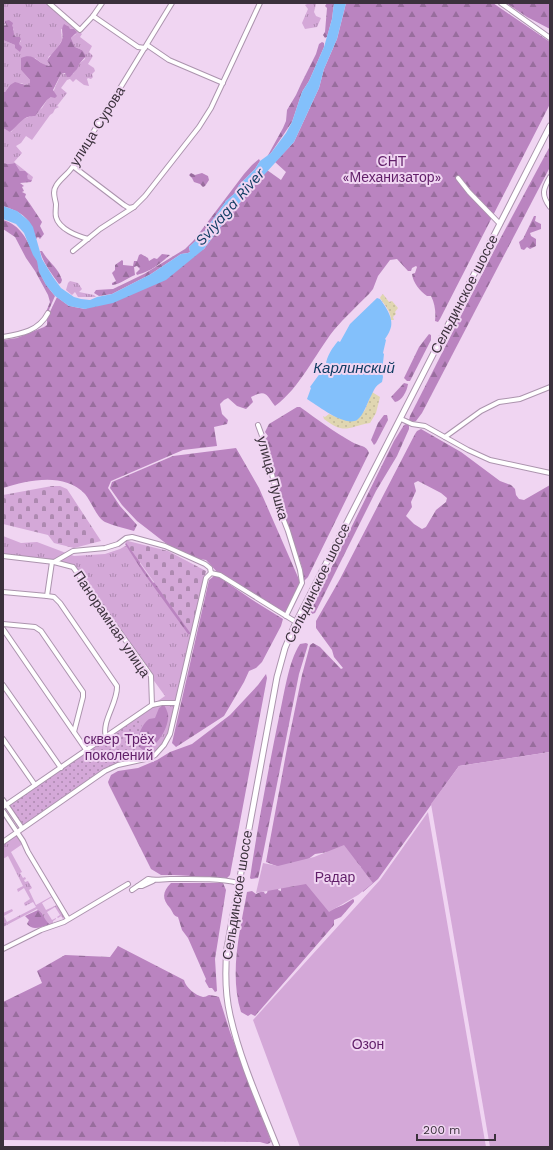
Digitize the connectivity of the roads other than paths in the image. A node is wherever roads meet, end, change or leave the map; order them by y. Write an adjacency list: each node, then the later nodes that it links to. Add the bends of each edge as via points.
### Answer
1 (49, 3): 6 (street, via 80,30)
2 (102, 3): 6 (street)
3 (172, 3): 8 (street, улица Сурова)
4 (260, 3): 9 (street)
5 (501, 3): 7 (street)
6 (93, 16): 8 (street, via 138,47)
7 (550, 38)
8 (146, 47): 9 (street, via 169,60); 11 (street, улица Сурова)
9 (223, 83): 14 (street, via 199,127)
10 (550, 126): 16 (main road, Сельдинское шоссе)
11 (74, 167): 14 (street, via 124,206); 17 (street, улица Сурова, via 54,189 55,216 69,231)
12 (550, 177): 15 (street, via 543,195)
13 (458, 178): 16 (street)
14 (134, 207): 17 (street)
15 (550, 207)
16 (500, 224): 22 (main road, Сельдинское шоссе)
17 (88, 239): 18 (street)
18 (73, 251)
19 (48, 314): 20 (street, via 34,329)
20 (3, 337)
21 (550, 387): 24 (street, via 520,399 499,402 481,411)
22 (401, 418): 24 (street, via 412,424 425,426); 32 (main road, Сельдинское шоссе)
23 (258, 425): 31 (street, улица Пушка, via 302,583)
24 (445, 437): 25 (street, via 490,460)
25 (550, 473)
26 (3, 556): 27 (street, Панорамная улица)
27 (53, 562): 28 (street, via 73,551 105,548 132,537 165,546 205,564); 30 (street); 37 (street, Панорамная улица, via 73,567 151,676)
28 (211, 573): 31 (street, via 220,575); 36 (street, via 206,578)
29 (3, 592): 30 (street)
30 (47, 596): 39 (street, via 60,602 117,686 105,730)
31 (286, 616): 32 (street)
32 (296, 622): 50 (main road, Сельдинское шоссе, via 281,656)
33 (3, 624): 38 (street, via 35,627 41,630 83,692)
34 (3, 629): 38 (street)
35 (3, 684): 42 (street)
36 (176, 703): 37 (street); 47 (street, via 170,734 158,753 150,758 118,765 105,771)
37 (152, 705): 39 (street)
38 (74, 732): 41 (street)
39 (106, 738): 41 (street)
40 (3, 739): 43 (street)
41 (87, 751): 42 (street)
42 (60, 768): 43 (street)
43 (35, 785): 45 (street)
44 (3, 800): 45 (street)
45 (5, 806): 47 (street)
46 (3, 811): 48 (street)
47 (22, 828): 48 (street)
48 (17, 832): 49 (street); 53 (street)
49 (3, 842)
50 (239, 883): 52 (street, via 225,880 148,879); 55 (main road, Сельдинское шоссе, via 227,948 230,1015 242,1056)
51 (128, 884): 53 (street)
52 (132, 890)
53 (68, 919): 54 (street)
54 (3, 949)
55 (277, 1147)

